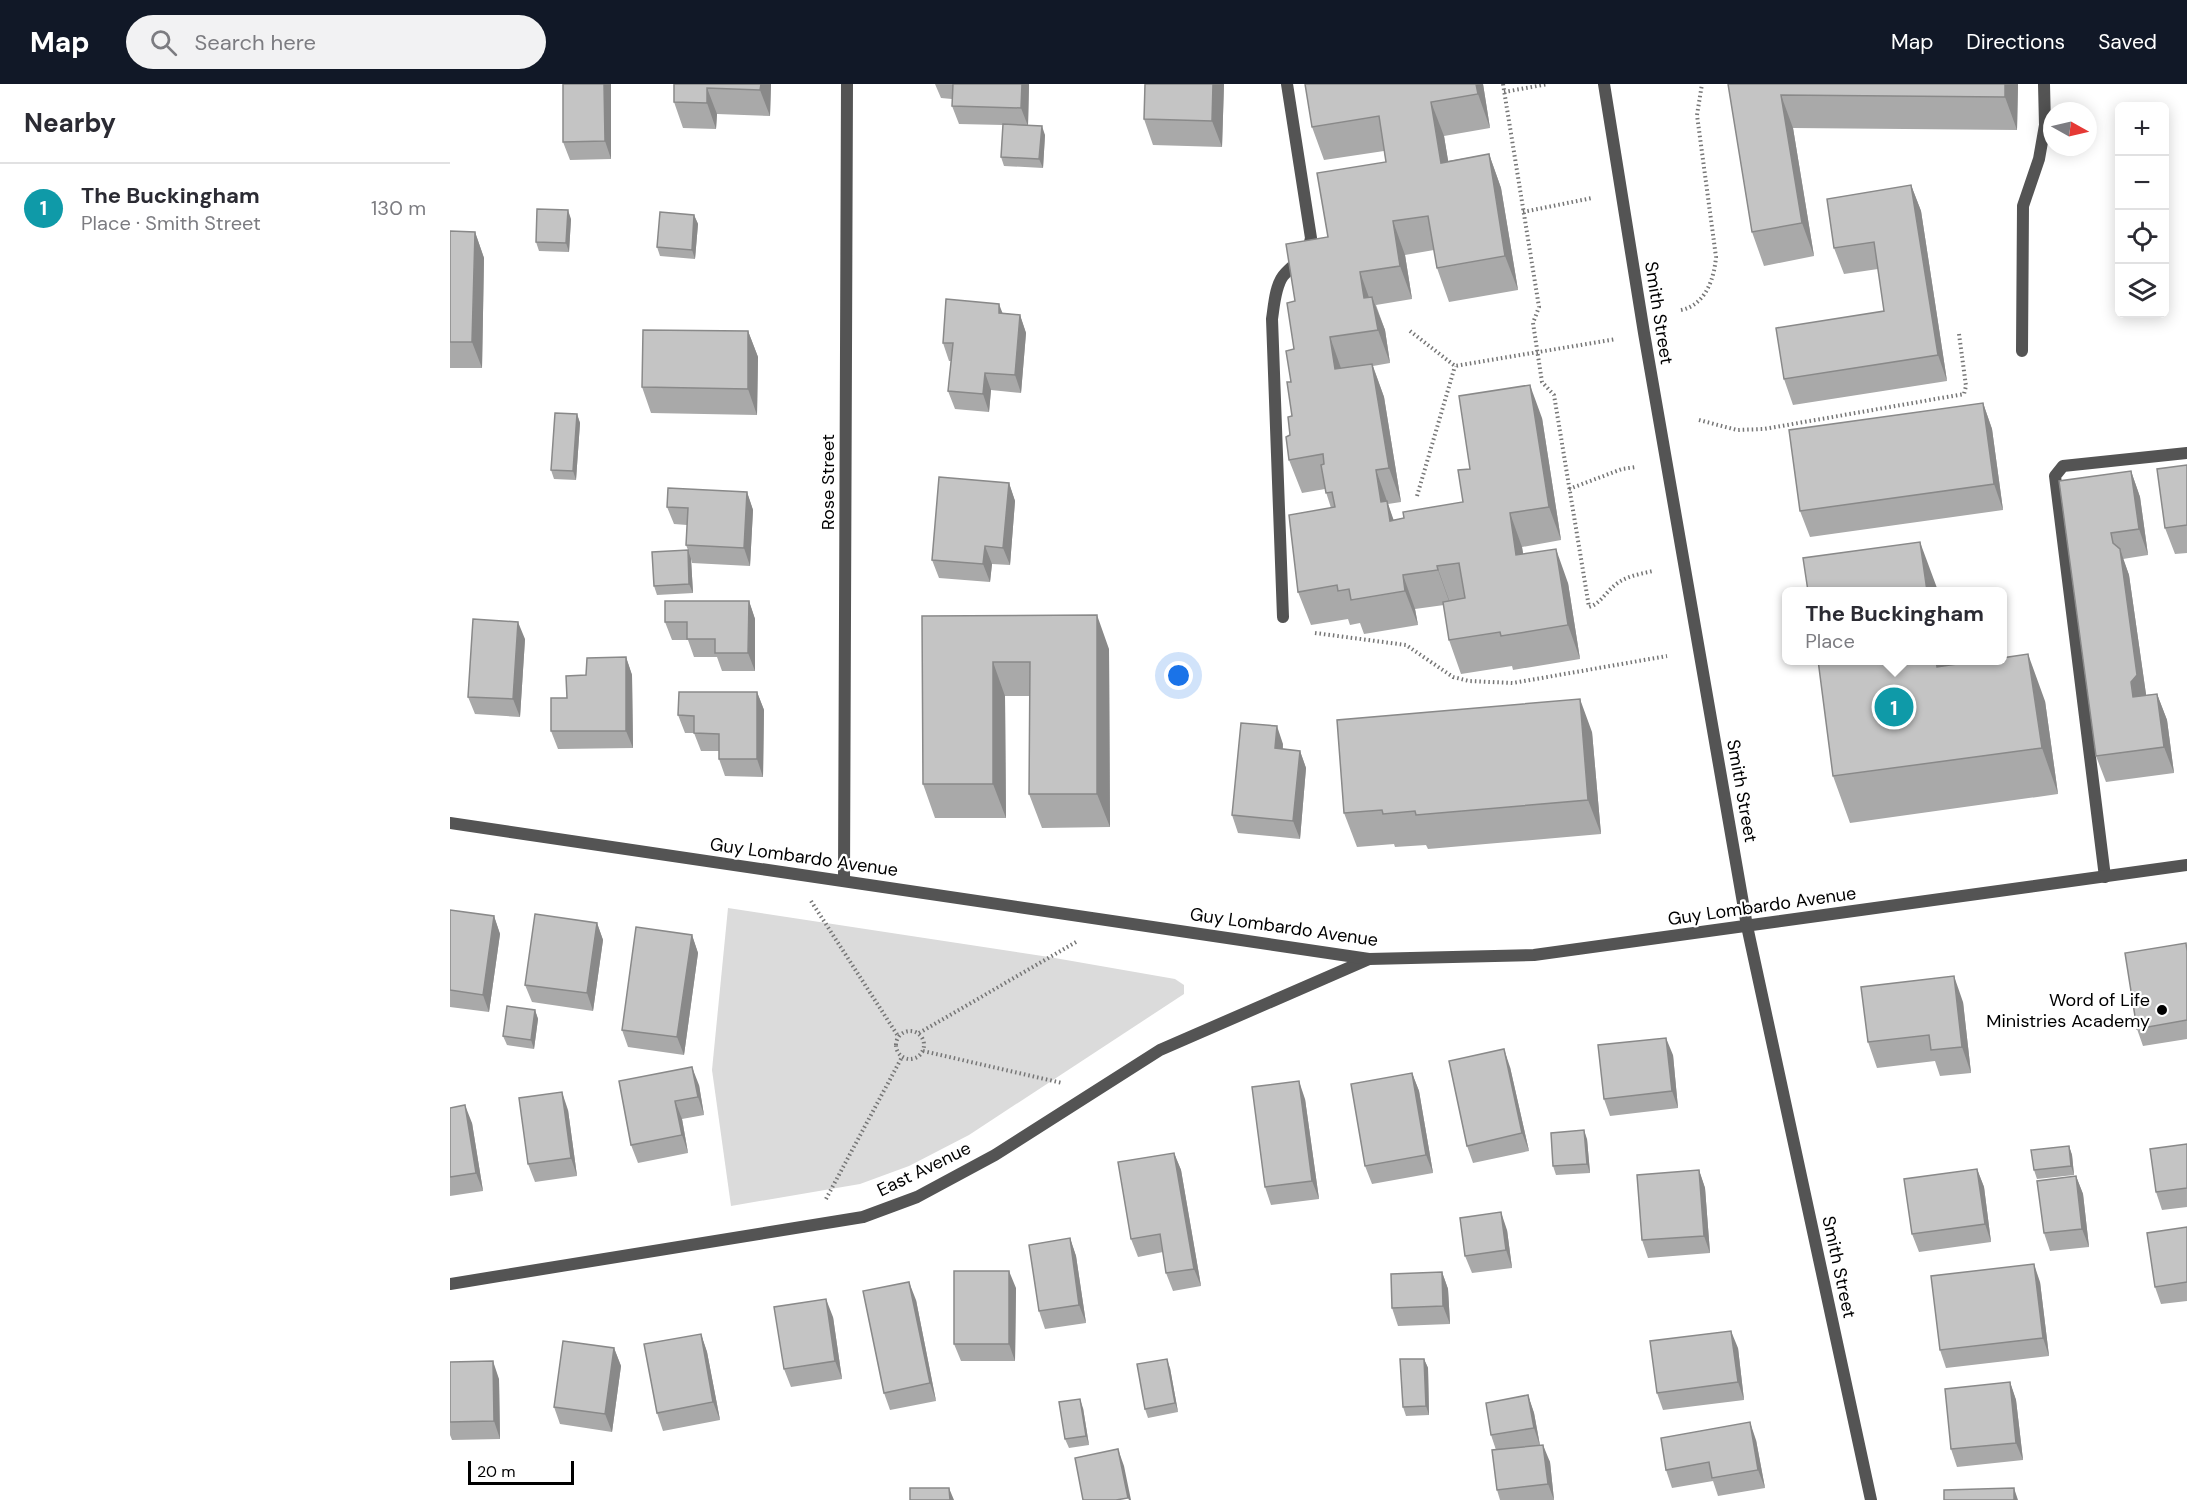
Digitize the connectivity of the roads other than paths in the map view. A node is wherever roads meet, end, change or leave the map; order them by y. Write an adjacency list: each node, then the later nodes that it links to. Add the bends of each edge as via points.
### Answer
1 (847, 84): 11 (street, Rose Street)
2 (1287, 84): 7 (street, via 1311,238 1308,252 1282,277 1272,319)
3 (1604, 84): 12 (street, Smith Street)
4 (2044, 84): 5 (street, via 2045,125 2039,159 2023,206)
5 (2022, 351)
6 (2187, 453): 10 (street, via 2063,466 2055,476)
7 (1282, 617)
8 (450, 823): 11 (street, Guy Lombardo Avenue)
9 (2187, 865): 10 (street, Guy Lombardo Avenue)
10 (2105, 876): 12 (street, Guy Lombardo Avenue)
11 (844, 881): 13 (street, Guy Lombardo Avenue)
12 (1747, 926): 13 (street, Guy Lombardo Avenue, via 1534,955); 15 (street, Smith Street)
13 (1370, 959): 14 (street, East Avenue, via 1160,1050 995,1155 917,1197 863,1217)
14 (450, 1284)
15 (1871, 1500)

